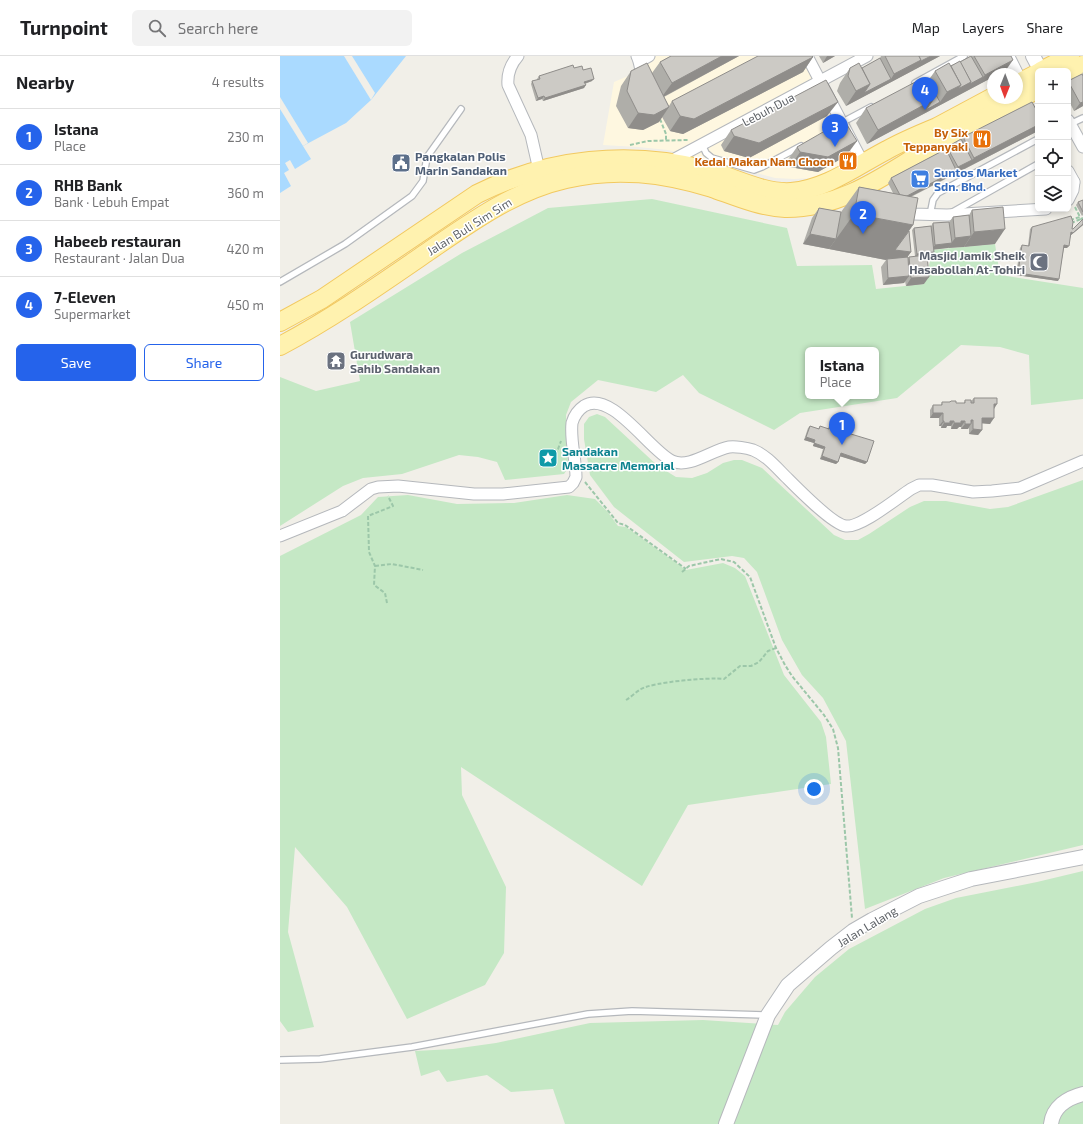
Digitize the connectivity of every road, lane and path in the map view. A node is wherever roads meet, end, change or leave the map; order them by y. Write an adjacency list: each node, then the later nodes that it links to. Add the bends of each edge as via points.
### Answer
1 (518, 56): 35 (street, via 509,70 508,85 531,135)
2 (807, 56): 14 (street)
3 (867, 56): 14 (street, Lebuh Dua)
4 (964, 56): 15 (lane)
5 (1007, 56): 16 (street)
6 (1033, 56): 10 (street)
7 (1070, 56): 11 (main road)
8 (642, 58): 17 (street, via 642,76)
9 (1083, 65): 12 (main road)
10 (1039, 68)
11 (1047, 68)
12 (1071, 71)
13 (1035, 76): 16 (main road, Jalan Buli Sim Sim)
14 (820, 81): 24 (street); 29 (street, Lebuh Dua)
15 (910, 86)
16 (1024, 86): 37 (main road, Jalan Buli Sim Sim, via 945,139)
17 (648, 88)
18 (987, 100): 33 (main road, Jalan Buli Sim Sim)
19 (876, 104): 24 (lane)
20 (461, 109): 45 (lane, via 430,150 426,157 423,181 407,201 345,244)
21 (659, 118): 26 (path)
22 (1083, 118): 23 (lane)
23 (1071, 121)
24 (839, 125): 33 (street)
25 (1071, 126): 31 (street)
26 (666, 140): 29 (path); 30 (path)
27 (1036, 140): 41 (lane, via 938,192)
28 (809, 141): 29 (lane, via 754,170 712,158 706,153)
29 (706, 142): 32 (street, Lebuh Dua)
30 (627, 146)
31 (1083, 147)
32 (668, 162): 33 (main road, Jalan Buli Sim Sim, via 706,170 757,187 790,192 818,187); 35 (main road, Jalan Buli Sim Sim, via 610,159)
33 (863, 163): 37 (main road, via 866,174)
34 (1035, 166): 42 (lane)
35 (540, 170): 46 (main road, Jalan Buli Sim Sim, via 477,194 322,299)
36 (1078, 180): 38 (street)
37 (864, 188): 47 (main road, Jalan Buli Sim Sim, via 851,200 785,208 660,175 614,172 566,179 519,195 492,209 321,324)
38 (1071, 203): 43 (path)
39 (1035, 210): 42 (street)
40 (890, 211): 41 (street)
41 (930, 214): 42 (street)
42 (947, 215)
43 (1081, 218): 44 (path)
44 (1070, 222)
45 (280, 282)
46 (280, 322)
47 (280, 346)
48 (1083, 462): 50 (street, via 1020,488 992,492 919,485 866,520 847,527 810,502 769,460 754,450 730,446 687,463 673,462 658,452 633,425 610,408 595,403 588,404 580,410 572,422 576,477 569,487 503,494 474,494)
49 (583, 480): 53 (path, via 618,523 625,525)
50 (383, 486): 51 (street, via 371,489 342,511); 52 (path, via 392,506 368,516 369,552)
51 (280, 536)
52 (375, 566): 54 (path, via 392,564); 56 (path, via 374,585 385,593)
53 (686, 568): 55 (path); 57 (path, via 721,559 734,562 750,577)
54 (423, 570)
55 (682, 572)
56 (387, 603)
57 (776, 648): 58 (path, via 768,651 759,662 751,666 740,666 724,679 714,678 642,688); 60 (path, via 792,676 824,714 833,729 838,748)
58 (626, 700)
59 (1083, 857): 60 (street, Jalan Lalang, via 971,879 919,896)
60 (853, 931): 61 (street, Jalan Lalang, via 788,985)
61 (768, 1015): 62 (lane, via 632,1011 588,1014 412,1047 320,1059); 64 (street, Jalan Lalang)
62 (280, 1060)
63 (1083, 1094): 65 (street, via 1065,1100)
64 (726, 1124)
65 (1050, 1124)

